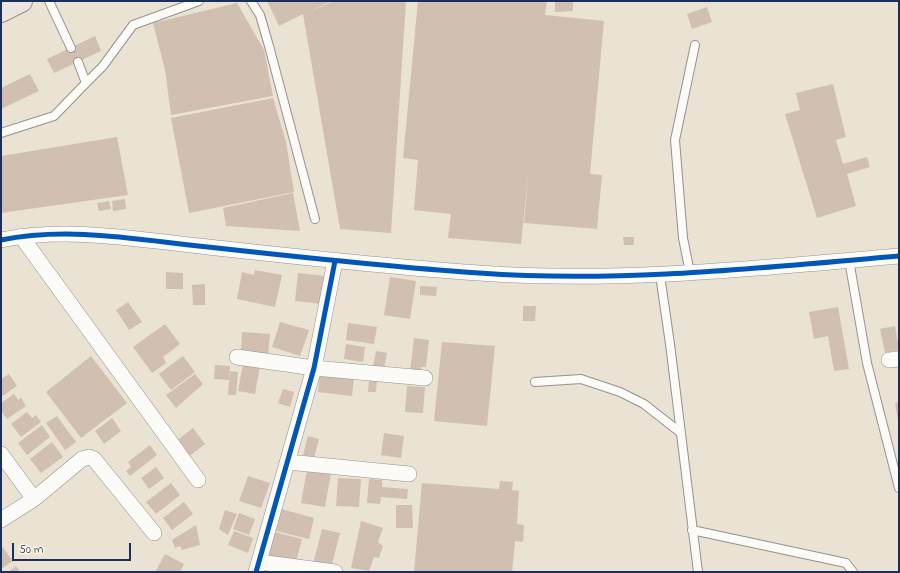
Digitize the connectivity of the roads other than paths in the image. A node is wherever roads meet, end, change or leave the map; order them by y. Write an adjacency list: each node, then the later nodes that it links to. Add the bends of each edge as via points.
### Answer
1 (21, 1): 5 (highway)
2 (49, 1): 7 (lane)
3 (199, 1): 9 (lane, via 133,25 103,66)
4 (251, 1): 11 (lane, via 260,15)
5 (1, 11)
6 (696, 45): 17 (lane, via 675,140 683,238)
7 (71, 48)
8 (78, 62): 9 (lane)
9 (86, 83): 10 (lane, via 54,116)
10 (1, 133)
11 (316, 219)
12 (21, 236): 13 (street); 16 (street, via 84,234); 27 (street)
13 (1, 240)
14 (899, 256): 15 (street)
15 (849, 260): 17 (street); 28 (lane, via 867,363)
16 (335, 261): 18 (street, via 550,278); 20 (street)
17 (690, 273): 18 (street)
18 (660, 275): 23 (lane)
19 (236, 357): 20 (street)
20 (314, 368): 21 (street); 25 (street)
21 (425, 378)
22 (535, 382): 23 (lane, via 581,379 620,392 644,404)
23 (681, 433): 31 (lane)
24 (1, 454): 29 (street)
25 (288, 462): 26 (street); 33 (street)
26 (409, 474)
27 (198, 480)
28 (899, 488)
29 (34, 498): 30 (street); 32 (street, via 82,459 90,457)
30 (1, 520)
31 (692, 530): 35 (lane); 36 (lane, via 846,563)
32 (154, 533)
33 (257, 567): 34 (street)
34 (335, 572)
35 (698, 572)
36 (854, 572)

